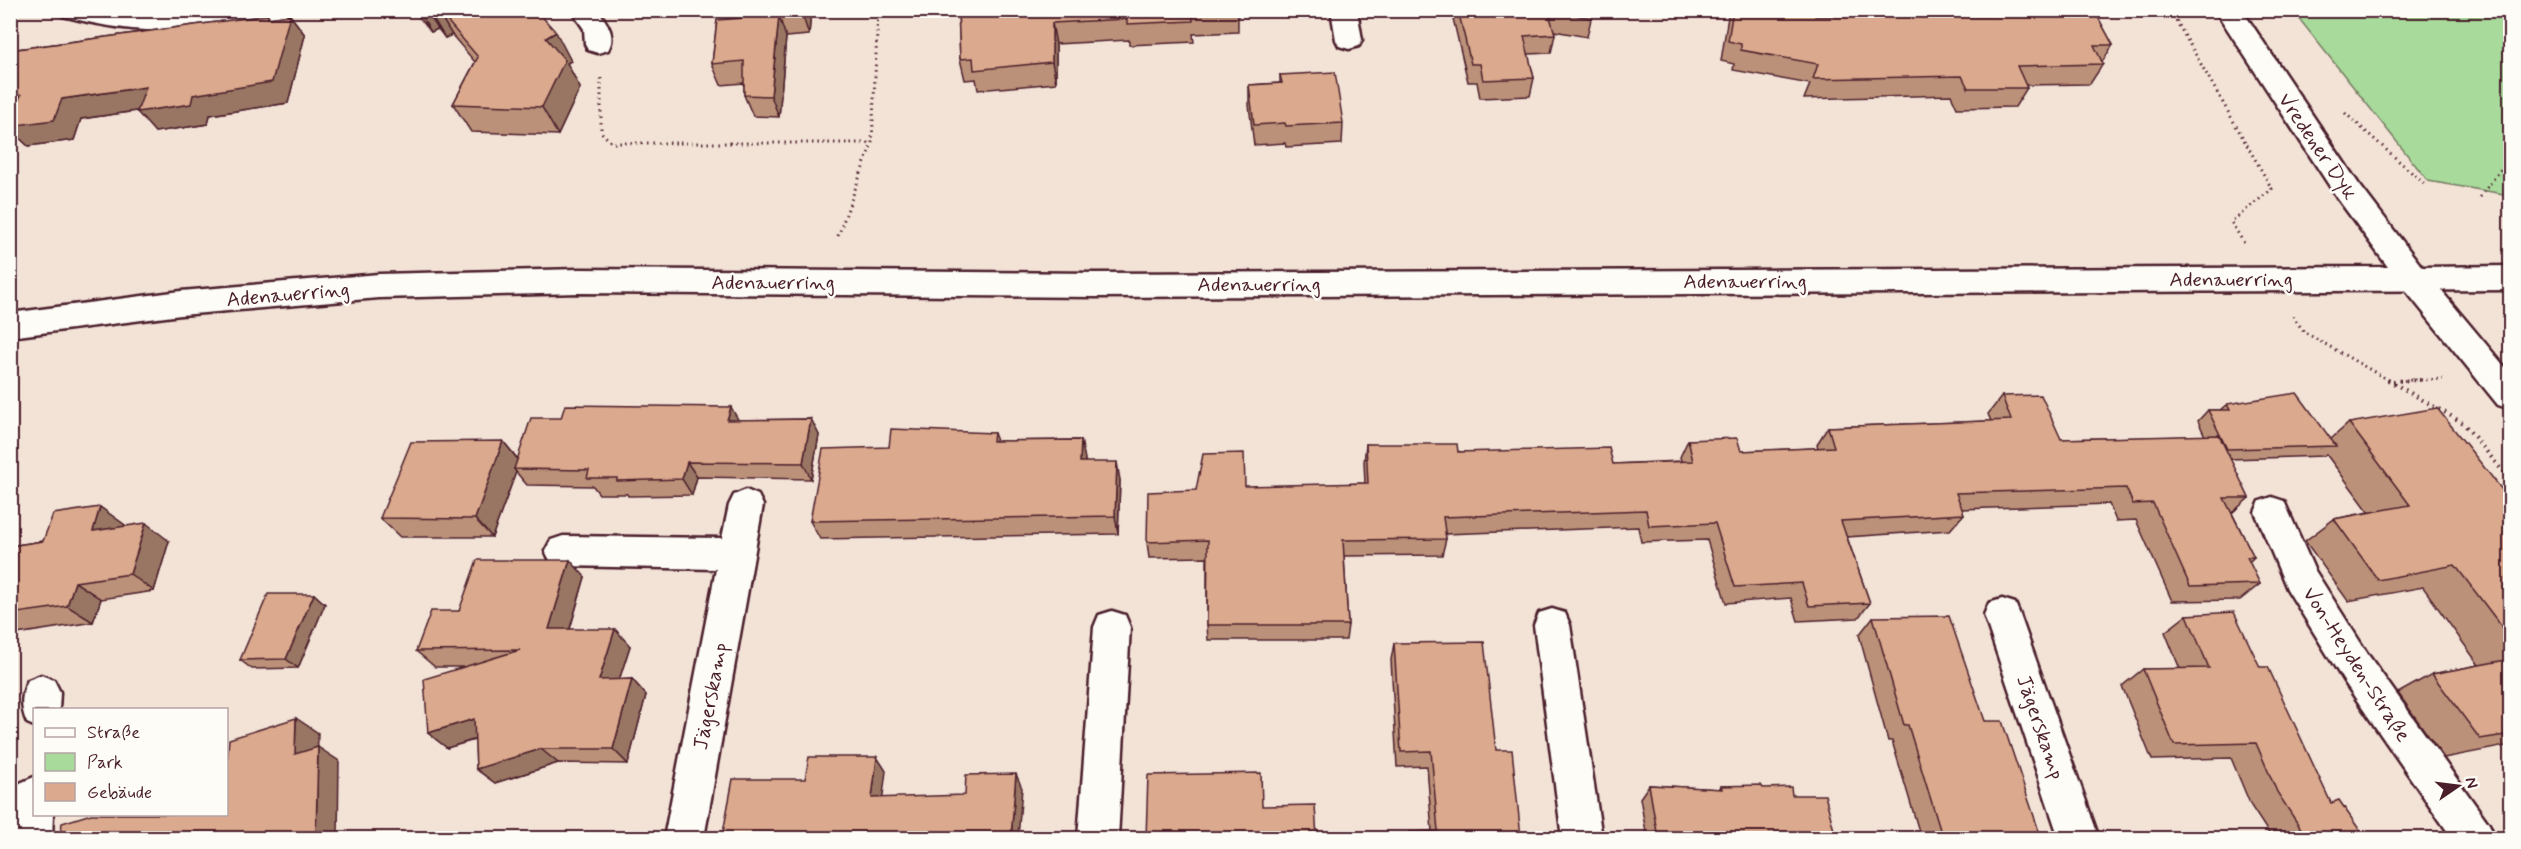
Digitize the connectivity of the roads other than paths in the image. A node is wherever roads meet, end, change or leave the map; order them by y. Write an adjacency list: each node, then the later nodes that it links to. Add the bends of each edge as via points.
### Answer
1 (72, 10): 2 (main road, via 104,18 185,24)
2 (276, 10)
3 (584, 10): 9 (main road, via 597,28)
4 (1344, 10): 8 (main road)
5 (1820, 10): 6 (main road)
6 (1845, 10)
7 (2228, 10): 10 (main road, Vredener Dyk, via 2348,191)
8 (1349, 40)
9 (598, 44)
10 (2413, 278): 11 (main road, Adenauerring); 12 (main road, Adenauerring, via 1120,285 579,281 368,287 181,303); 13 (main road, Vredener Dyk)
11 (2511, 278)
12 (10, 325)
13 (2511, 396)
14 (747, 505): 17 (main road, Jägerskamp)
15 (2272, 512): 27 (main road, Von-Heyden-Straße, via 2300,578 2356,668)
16 (563, 551): 17 (main road)
17 (736, 554): 23 (main road, Jägerskamp)
18 (2002, 615): 26 (main road, Jägerskamp)
19 (1552, 626): 25 (main road)
20 (1112, 627): 24 (main road)
21 (33, 816): 22 (main road)
22 (32, 838)
23 (684, 838)
24 (1098, 838)
25 (1582, 838)
26 (2079, 838)
27 (2475, 838)

